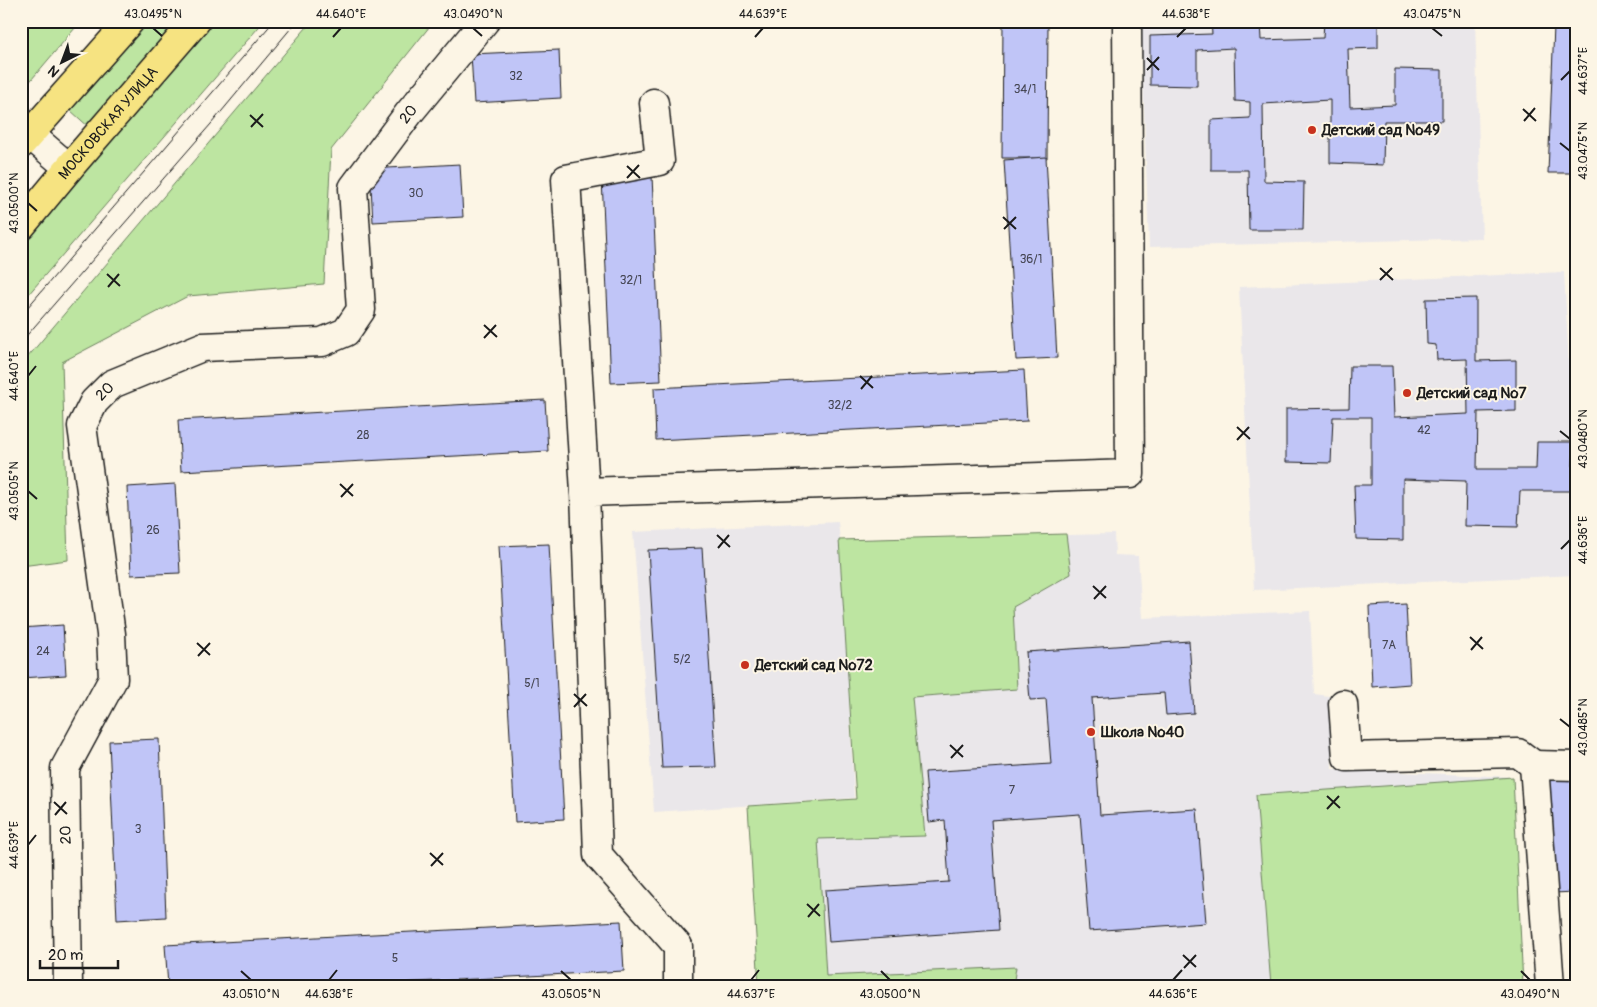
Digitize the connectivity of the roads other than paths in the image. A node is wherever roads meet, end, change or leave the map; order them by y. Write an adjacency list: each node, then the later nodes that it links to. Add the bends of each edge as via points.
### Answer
1 (130, 21): 6 (highway)
2 (196, 21): 7 (highway, МОСКОВСКАЯ УЛИЦА)
3 (485, 21): 13 (lane, 20, via 409,113 353,188 362,310 346,332 322,342 202,346 112,384 94,402 82,426 110,634 113,680 65,768)
4 (1126, 21): 9 (lane, via 1130,474)
5 (654, 103): 9 (lane, via 660,161 566,178)
6 (24, 135): 7 (lane)
7 (69, 168): 8 (highway, МОСКОВСКАЯ УЛИЦА)
8 (21, 226)
9 (585, 492): 14 (lane, via 598,855 678,946)
10 (1343, 704): 11 (lane, via 1347,757 1518,753)
11 (1534, 765): 12 (lane); 15 (lane)
12 (1576, 766)
13 (68, 986)
14 (678, 986)
15 (1550, 986)

